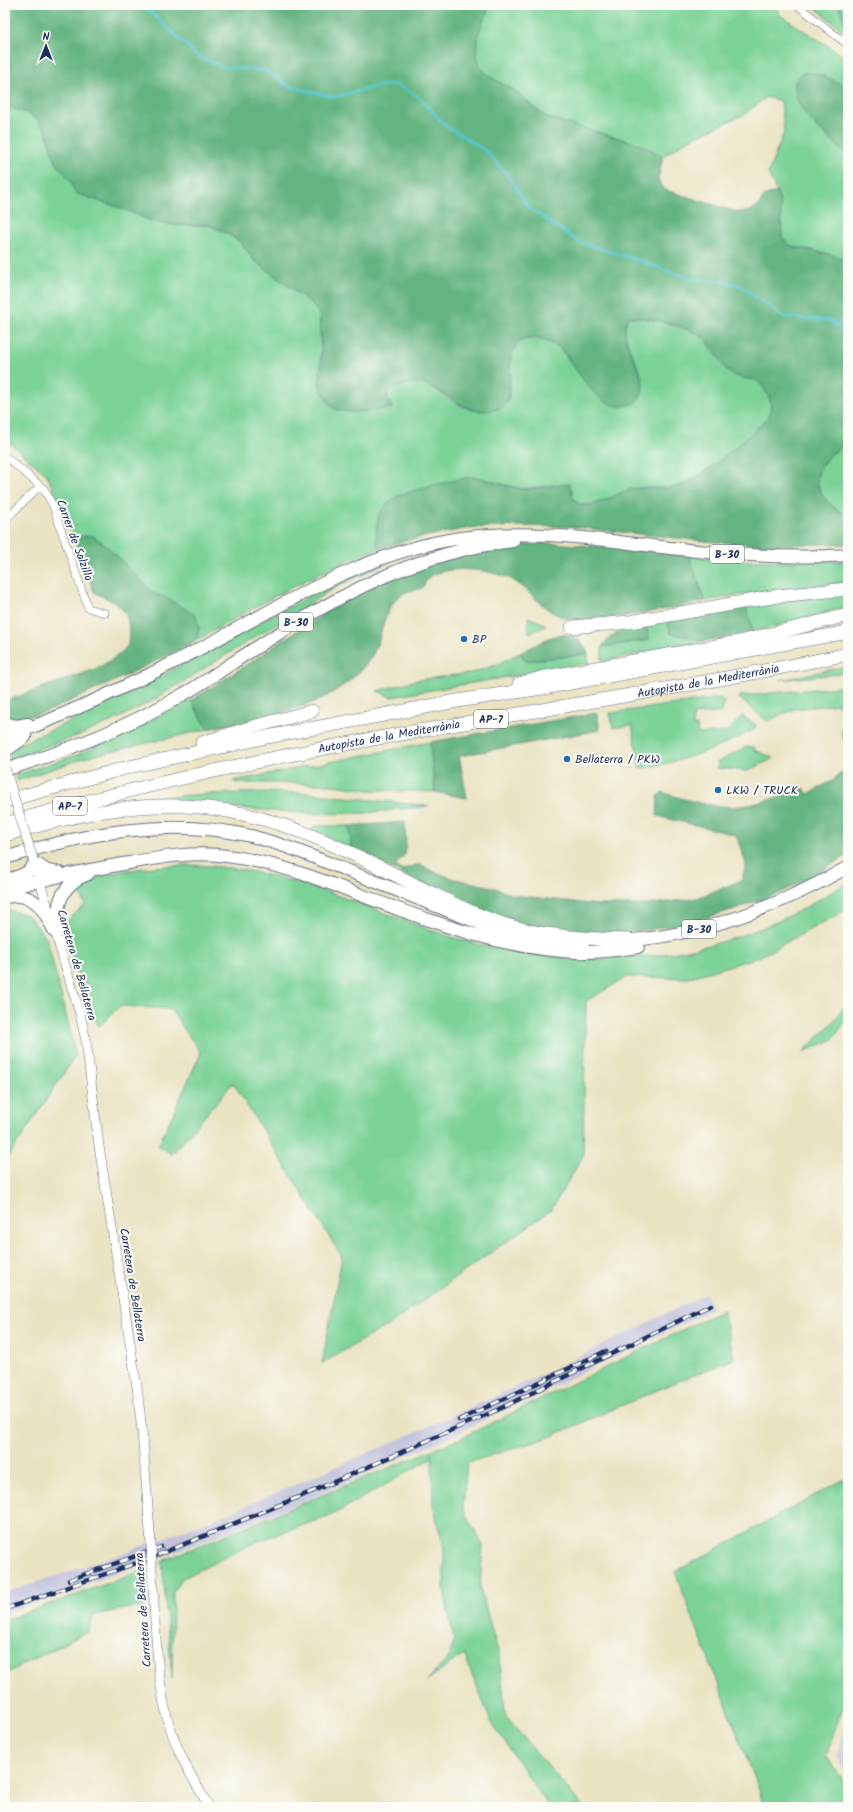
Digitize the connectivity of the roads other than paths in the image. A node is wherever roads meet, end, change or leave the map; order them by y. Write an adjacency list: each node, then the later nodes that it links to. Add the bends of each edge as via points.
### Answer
1 (797, 5): 2 (street)
2 (848, 45)
3 (5, 456): 4 (street, Carrer de Salzillo)
4 (40, 486): 5 (street); 9 (street, Carrer de Salzillo, via 53,506 88,608)
5 (5, 520)
6 (608, 540): 7 (highway, B-30, via 745,555); 15 (highway, via 511,533 458,538 404,551 315,587 186,656); 21 (highway, B-30, via 542,538 497,542 449,552 394,571 310,614 188,691 134,721 78,746)
7 (848, 555)
8 (848, 589): 11 (highway, via 777,596 630,622)
9 (105, 613)
10 (848, 615): 14 (highway, via 739,642 541,678)
11 (572, 627)
12 (848, 632): 14 (highway, Autopista de la Mediterrània / AP-7, via 549,687)
13 (848, 654): 23 (highway, Autopista de la Mediterrània / AP-7, via 275,759 105,797)
14 (457, 701): 20 (highway, Autopista de la Mediterrània / AP-7, via 267,737)
15 (74, 710): 17 (highway, via 21,726); 18 (highway); 19 (highway, via 18,740)
16 (312, 711): 20 (highway)
17 (5, 723)
18 (5, 738)
19 (5, 750)
20 (129, 767): 22 (highway, Autopista de la Mediterrània / AP-7)
21 (5, 769): 26 (street, Carretera de Bellaterra, bridge)
22 (5, 801)
23 (5, 824)
24 (5, 835): 36 (highway, via 82,815 134,807 186,806 229,811 300,831 457,905 507,925 532,932 563,936)
25 (5, 858): 36 (highway, B-30, via 104,832 157,827 201,828 276,843 464,918 515,934 566,943)
26 (34, 862): 29 (highway, via 47,871); 30 (highway, via 28,872); 31 (street, Carretera de Bellaterra)
27 (109, 866): 29 (highway); 34 (highway, via 192,855 243,858 310,876 458,930 558,951 594,952 639,947); 35 (highway, via 80,877 65,889 57,908)
28 (848, 867): 34 (highway, B-30, via 795,896 766,908)
29 (69, 873): 31 (highway)
30 (5, 880)
31 (40, 880): 32 (highway); 35 (street, Carretera de Bellaterra)
32 (5, 889)
33 (5, 897): 35 (highway, via 28,897 38,903)
34 (698, 929): 36 (highway, B-30)
35 (56, 932): 37 (street, Carretera de Bellaterra, bridge, via 86,1041 99,1146 138,1395 160,1677 168,1722 183,1760)
36 (630, 940)
37 (209, 1807)

